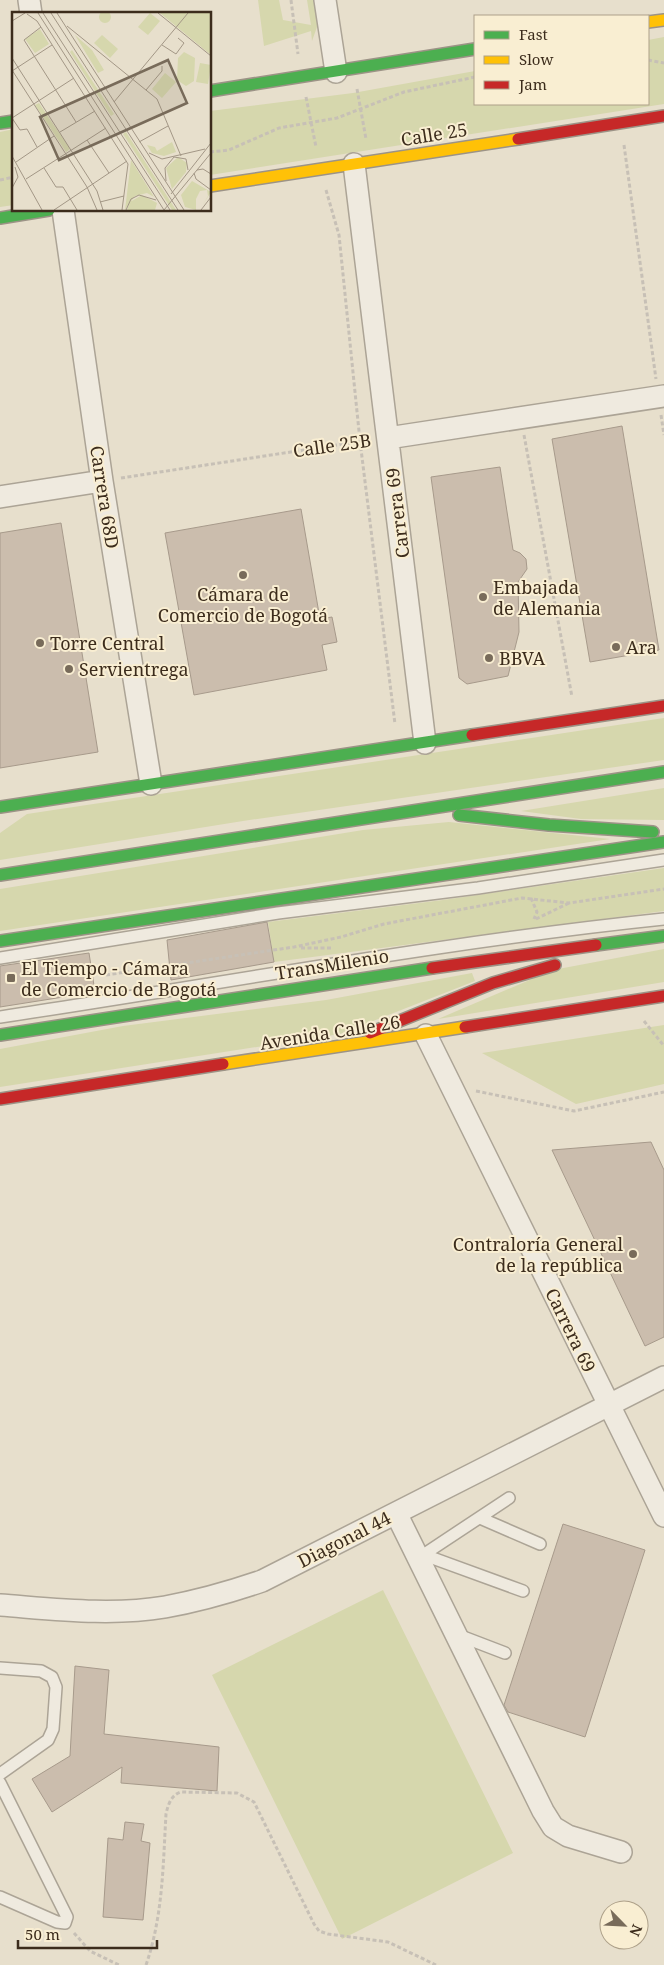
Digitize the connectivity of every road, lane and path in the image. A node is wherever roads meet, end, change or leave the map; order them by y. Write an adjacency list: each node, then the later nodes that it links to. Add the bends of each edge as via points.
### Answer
1 (291, 0): 9 (path)
2 (325, 0): 8 (street)
3 (664, 20): 4 (main road)
4 (649, 22)
5 (474, 50): 8 (main road)
6 (649, 60): 7 (path)
7 (664, 64)
8 (345, 70): 9 (main road); 12 (path)
9 (302, 76): 11 (main road); 14 (path)
10 (474, 77): 12 (path, via 404,92)
11 (211, 90)
12 (360, 109): 14 (path, via 338,118); 17 (path)
13 (664, 116): 15 (main road, Calle 25)
14 (312, 122): 16 (path, via 279,128 229,150); 18 (path)
15 (621, 122): 17 (main road, Calle 25); 23 (path)
16 (211, 152)
17 (362, 163): 18 (main road, Calle 25); 25 (street, Carrera 69)
18 (320, 169): 19 (main road, Calle 25); 26 (path, via 338,235)
19 (211, 186)
20 (43, 211): 22 (main road)
21 (63, 211): 27 (street, Carrera 68D)
22 (0, 218)
23 (661, 397): 24 (street, Calle 25B)
24 (521, 418): 25 (street, Calle 25B); 30 (path)
25 (388, 438): 26 (path, Calle 25B); 32 (street, Carrera 69)
26 (360, 441): 27 (path, Calle 25B); 31 (path)
27 (102, 481): 28 (street); 34 (street, Carrera 68D)
28 (0, 497)
29 (664, 706): 30 (main road)
30 (576, 720): 32 (main road)
31 (395, 724)
32 (425, 743): 34 (main road)
33 (664, 772): 37 (main road)
34 (151, 784): 35 (main road)
35 (12, 805): 36 (main road); 38 (main road)
36 (0, 807)
37 (415, 812): 39 (main road, via 642,833); 42 (main road)
38 (0, 814)
39 (664, 832)
40 (664, 842): 48 (main road)
41 (664, 860): 49 (lane, via 278,913)
42 (0, 875)
43 (664, 889): 44 (path, via 569,903)
44 (531, 898): 46 (path, via 537,912); 50 (path, via 384,924 294,947)
45 (664, 918): 52 (lane, TransMilenio, via 427,949)
46 (534, 920)
47 (662, 936): 54 (main road, via 370,976); 57 (main road, via 493,983)
48 (0, 941)
49 (0, 958)
50 (106, 975)
51 (664, 996): 55 (main road, Avenida Calle 26)
52 (0, 1017)
53 (642, 1020): 56 (path)
54 (0, 1035)
55 (426, 1035): 57 (main road, Avenida Calle 26); 58 (street, Carrera 69)
56 (664, 1046)
57 (332, 1050): 60 (main road, Avenida Calle 26)
58 (452, 1086): 59 (path, via 574,1111); 62 (street, Carrera 69)
59 (664, 1092)
60 (0, 1099)
61 (664, 1377): 62 (street, Diagonal 44)
62 (608, 1404): 64 (street, Diagonal 44); 65 (street, Carrera 69)
63 (509, 1498): 66 (lane)
64 (396, 1513): 68 (street); 70 (street, Diagonal 44, via 262,1581 224,1594 164,1607 120,1610)
65 (664, 1516)
66 (480, 1518): 67 (lane); 68 (lane)
67 (540, 1544)
68 (419, 1553): 69 (lane); 71 (street)
69 (523, 1591)
70 (0, 1605)
71 (456, 1635): 72 (lane); 76 (street, via 553,1827 568,1836)
72 (506, 1653)
73 (0, 1668): 74 (lane, via 41,1671 52,1677 56,1687 53,1729 48,1740)
74 (0, 1774)
75 (0, 1783): 78 (lane, via 63,1905 67,1917)
76 (621, 1852)
77 (0, 1897): 78 (lane)
78 (65, 1923): 79 (path, via 90,1951)
79 (110, 1963): 80 (path)
80 (119, 1965)
81 (146, 1965): 82 (path, via 160,1907 166,1814 175,1794 181,1792 237,1793 254,1802 319,1931 388,1942)
82 (436, 1965)

